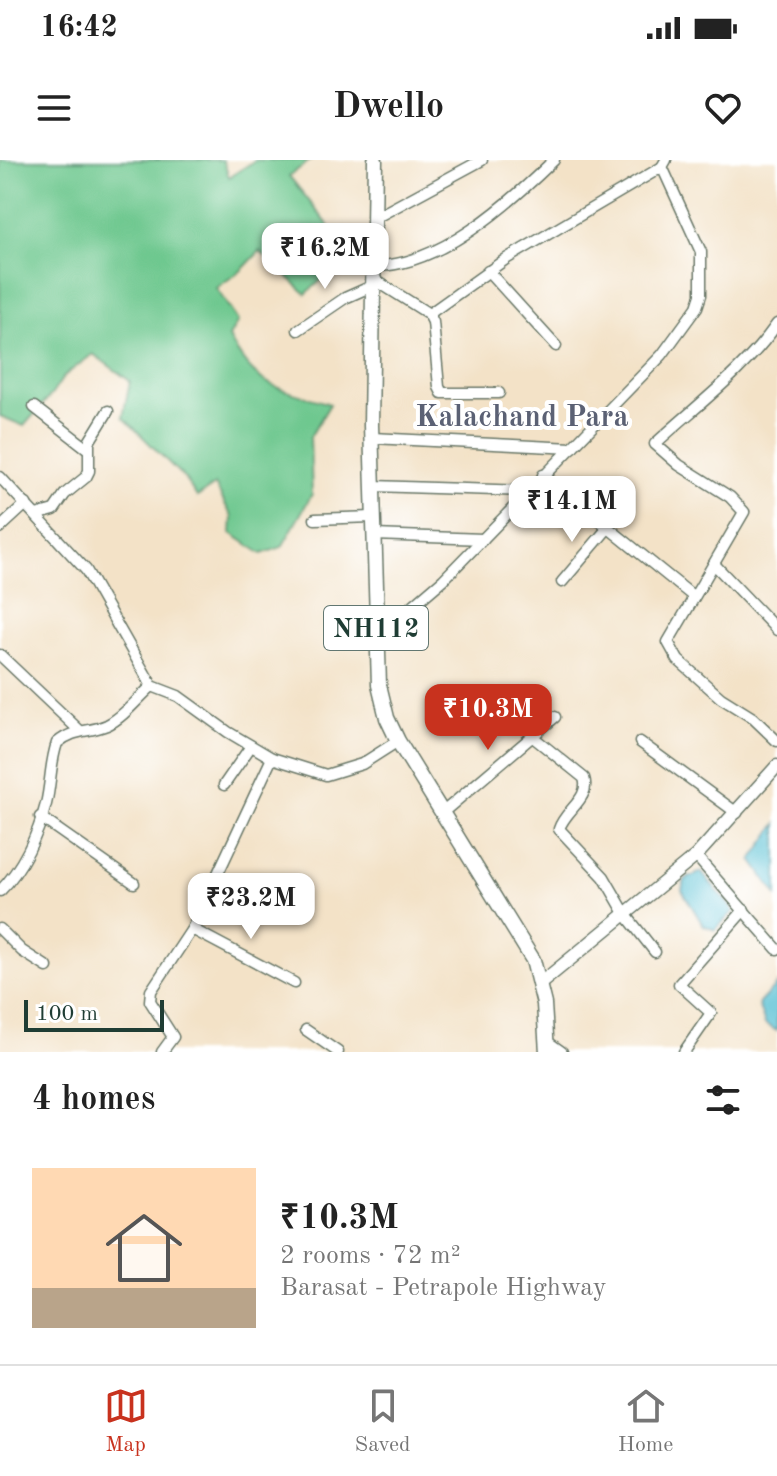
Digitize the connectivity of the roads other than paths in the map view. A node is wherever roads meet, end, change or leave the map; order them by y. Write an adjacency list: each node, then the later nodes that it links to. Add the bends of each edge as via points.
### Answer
1 (375, 160): 5 (highway, NH112)
2 (482, 160): 5 (street)
3 (554, 160): 7 (street, via 509,203 425,257 387,266)
4 (664, 163): 6 (street); 16 (street, via 701,252 700,301 673,342)
5 (373, 219): 7 (highway, NH112)
6 (488, 271): 8 (street); 11 (street)
7 (372, 277): 8 (street); 10 (street); 15 (highway, NH112)
8 (429, 314): 12 (street, via 442,393)
9 (777, 324): 30 (street, via 712,394 655,444 744,512)
10 (298, 330)
11 (556, 346)
12 (499, 393)
13 (34, 407): 17 (street)
14 (108, 411): 17 (street)
15 (372, 438): 16 (street); 20 (highway, NH112)
16 (572, 448): 18 (street)
17 (88, 449): 23 (street, via 86,477 54,510)
18 (543, 475): 21 (street); 27 (street)
19 (0, 477): 22 (street)
20 (373, 486): 21 (street); 24 (highway, NH112)
21 (530, 491): 29 (street)
22 (26, 504): 23 (street); 26 (street)
23 (36, 515): 36 (street, via 92,578)
24 (373, 517): 25 (street); 28 (highway, NH112)
25 (315, 519)
26 (0, 528)
27 (607, 529): 31 (street); 32 (street)
28 (374, 535): 29 (street); 33 (highway, NH112)
29 (483, 539): 33 (street, via 414,605)
30 (714, 564): 32 (street); 34 (street)
31 (562, 582)
32 (694, 597): 41 (street, via 668,642 678,660)
33 (376, 628): 40 (highway, NH112, via 381,693)
34 (777, 630)
35 (0, 655): 38 (street)
36 (152, 686): 38 (street, via 108,725); 43 (street, via 178,696)
37 (555, 717): 39 (street)
38 (79, 730): 49 (street, via 57,743)
39 (533, 737): 47 (street); 54 (street, via 584,778 584,793 559,829 604,877)
40 (398, 741): 44 (street, via 362,764 326,775); 47 (highway, NH112)
41 (777, 741)
42 (640, 742): 48 (street)
43 (251, 746): 44 (street); 46 (street)
44 (272, 758): 56 (street)
45 (777, 766): 48 (main road)
46 (224, 785)
47 (442, 813): 61 (highway, NH112, via 524,943)
48 (737, 813): 50 (main road)
49 (40, 817): 51 (street); 52 (street, via 23,863)
50 (696, 856): 53 (street); 54 (main road)
51 (134, 883)
52 (0, 891)
53 (744, 910): 57 (street); 67 (street, via 679,984 711,1013)
54 (626, 915): 58 (street); 61 (main road)
55 (0, 929): 59 (street)
56 (192, 929): 60 (street); 64 (street, via 151,991 150,1001 173,1037)
57 (777, 949)
58 (655, 952)
59 (47, 967)
60 (294, 983)
61 (541, 983): 63 (highway, NH112)
62 (306, 1030): 65 (street)
63 (548, 1047): 66 (street)
64 (162, 1052)
65 (338, 1052)
66 (562, 1052)
67 (684, 1052)

